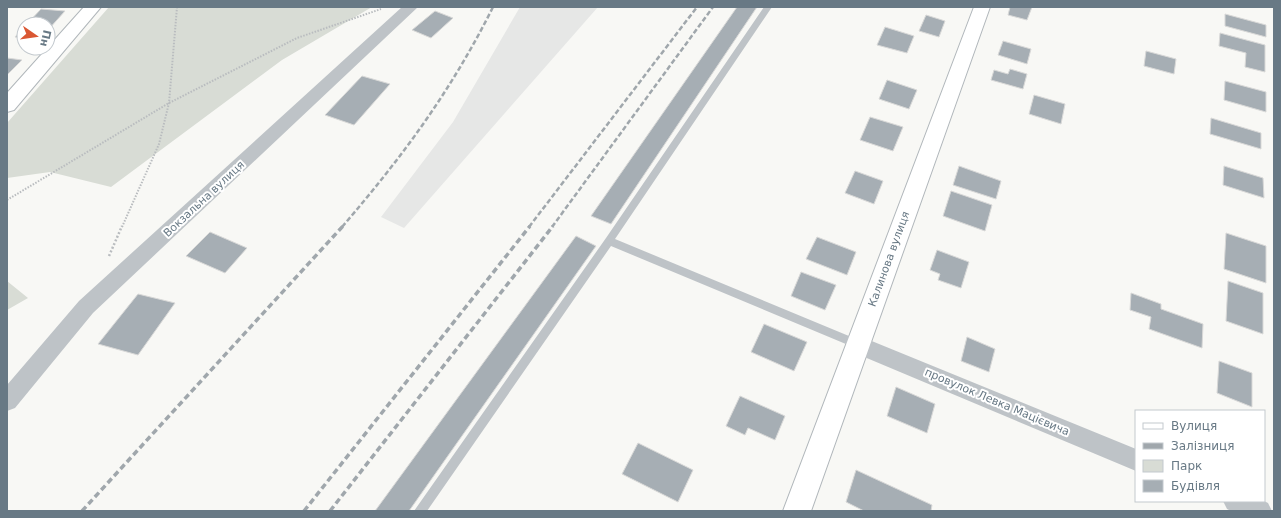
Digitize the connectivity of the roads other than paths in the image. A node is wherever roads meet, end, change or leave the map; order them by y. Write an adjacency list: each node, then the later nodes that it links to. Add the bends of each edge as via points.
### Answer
1 (93, 7): 5 (street)
2 (412, 7): 8 (street, Вокзальна вулиця, via 86,307)
3 (768, 7): 6 (lane)
4 (982, 7): 7 (street, Калинова вулиця)
5 (7, 105)
6 (609, 241): 7 (lane); 11 (lane)
7 (857, 344): 9 (street, провулок Левка Мацієвича); 12 (street, Калинова вулиця)
8 (7, 401)
9 (1135, 460)
10 (1238, 502): 13 (street)
11 (420, 511)
12 (797, 511)
13 (1260, 511)

